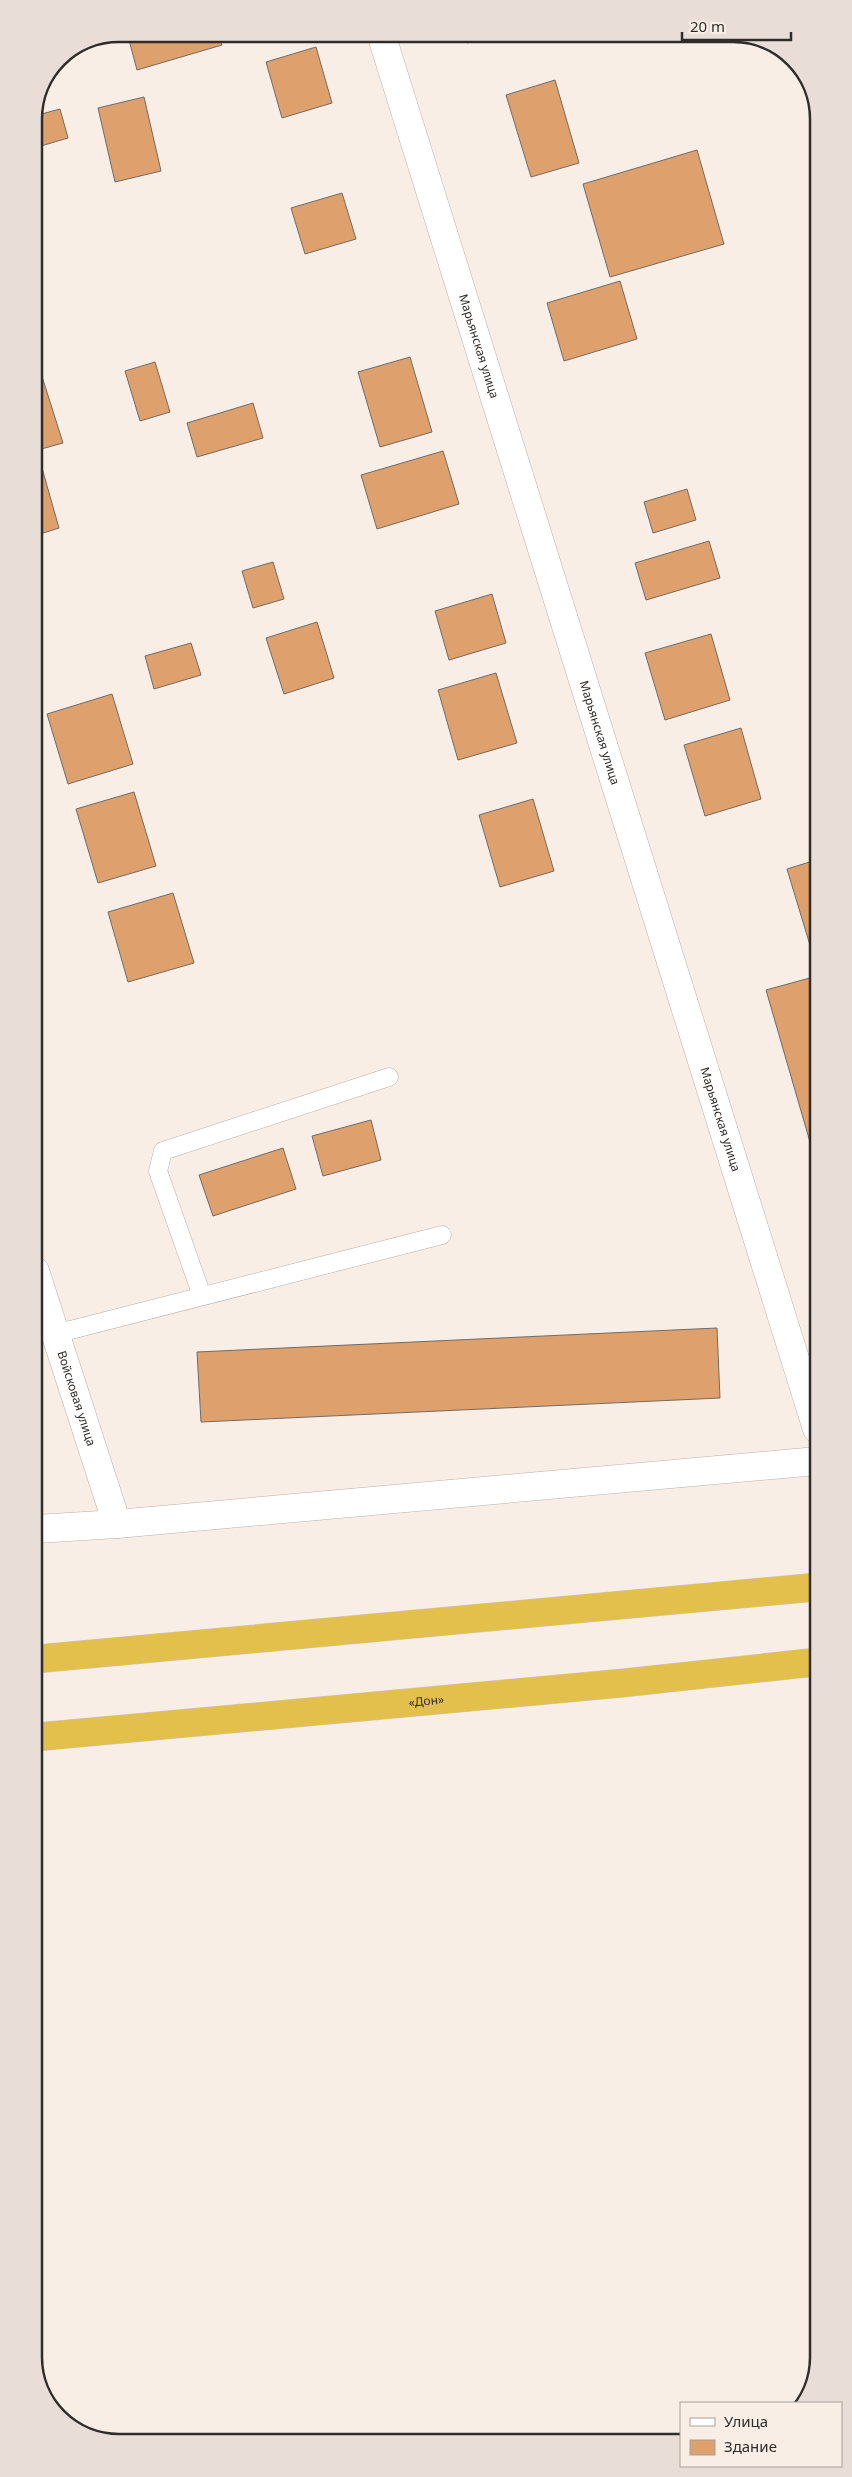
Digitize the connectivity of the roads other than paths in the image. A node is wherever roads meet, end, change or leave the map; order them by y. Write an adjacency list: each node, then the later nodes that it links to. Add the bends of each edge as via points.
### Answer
1 (384, 43): 7 (street, Марьянская улица)
2 (388, 1077): 4 (lane, via 163,1151 158,1171)
3 (442, 1235): 4 (lane)
4 (202, 1296): 6 (lane)
5 (43, 1297): 6 (street, Войсковая улица)
6 (55, 1334): 9 (street, Войсковая улица)
7 (810, 1407)
8 (810, 1462): 9 (street)
9 (117, 1524): 10 (street)
10 (43, 1529)
11 (810, 1588): 12 (highway)
12 (43, 1658)
13 (810, 1663): 14 (highway, «Дон»)
14 (43, 1736)

